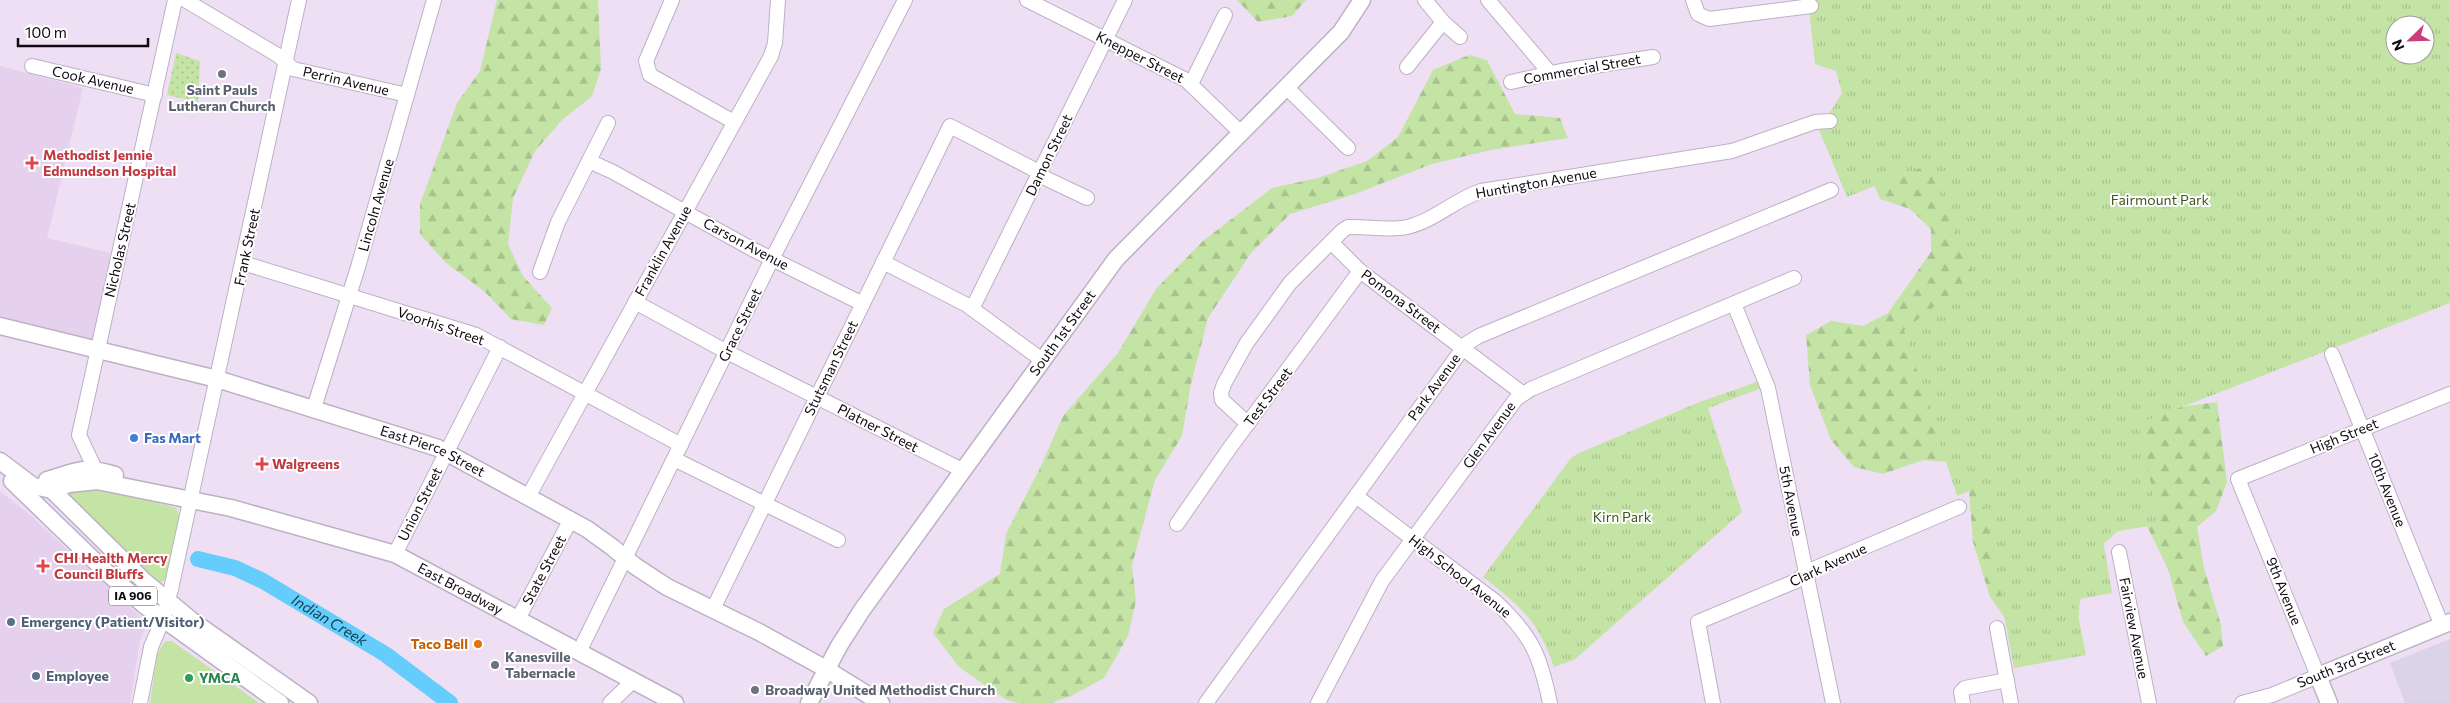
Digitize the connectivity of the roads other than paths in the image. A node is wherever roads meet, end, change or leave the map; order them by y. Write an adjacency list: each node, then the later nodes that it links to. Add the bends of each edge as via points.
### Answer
1 (175, 0): 27 (street, Nicholas Street)
2 (185, 0): 20 (street, Perrin Avenue)
3 (299, 0): 20 (street, Frank Street)
4 (434, 0): 28 (street, Lincoln Avenue)
5 (672, 0): 30 (street, via 646,61 650,76)
6 (778, 0): 30 (street, Franklin Avenue, via 771,56)
7 (905, 0): 40 (street, Grace Street)
8 (1028, 0): 18 (street, Knepper Street)
9 (1125, 0): 18 (street, Damon Street)
10 (1362, 0): 26 (main road, South 1st Street, via 1341,32)
11 (1425, 0): 16 (street)
12 (1488, 0): 23 (street)
13 (1693, 0): 14 (street, via 1698,14 1706,18)
14 (1810, 6)
15 (1225, 15): 25 (street)
16 (1443, 22): 17 (street); 22 (street)
17 (1460, 37)
18 (1106, 39): 25 (street, Knepper Street); 35 (street, Damon Street)
19 (1653, 57): 23 (street, Commercial Street)
20 (287, 63): 28 (street, Perrin Avenue, via 293,69); 42 (street, Frank Street)
21 (32, 66): 27 (street, Cook Avenue)
22 (1407, 67)
23 (1550, 73): 24 (street, Commercial Street)
24 (1511, 82)
25 (1191, 84): 32 (street, Knepper Street)
26 (1286, 87): 32 (main road, South 1st Street); 33 (street)
27 (154, 95): 54 (street, Nicholas Street)
28 (407, 95): 46 (street, Lincoln Avenue)
29 (1830, 121): 39 (street, Huntington Avenue, via 1816,122 1732,151 1480,192 1421,223 1395,228 1348,228)
30 (734, 122): 38 (street, Franklin Avenue)
31 (608, 123): 34 (street)
32 (1240, 132): 57 (main road, South 1st Street, via 1120,254)
33 (1348, 148)
34 (589, 161): 38 (street, Carson Avenue); 44 (street, via 558,222)
35 (1039, 174): 37 (street); 41 (street, Stutsman Street, via 950,126); 50 (street, Damon Street)
36 (1831, 190): 53 (street, Park Avenue, via 1479,336)
37 (1087, 198)
38 (685, 212): 40 (street, Carson Avenue); 47 (street, Franklin Avenue)
39 (1331, 242): 43 (street, Pomona Street); 64 (street, Huntington Avenue, via 1290,283 1268,312 1224,384 1222,400)
40 (772, 259): 48 (street, Carson Avenue); 55 (street, Grace Street)
41 (883, 262): 48 (street, Stutsman Street); 50 (street)
42 (243, 263): 46 (street, Voorhis Street); 58 (street, Frank Street)
43 (1360, 271): 53 (street, Pomona Street); 64 (street, Test Street)
44 (540, 272)
45 (1794, 278): 49 (street, Glen Avenue)
46 (349, 296): 52 (street, Voorhis Street, via 476,335); 63 (street, Lincoln Avenue)
47 (634, 302): 55 (street, Platner Street); 59 (street, Franklin Avenue)
48 (862, 304): 62 (street, Stutsman Street)
49 (1734, 304): 60 (street, Glen Avenue); 88 (street, 5th Avenue, via 1768,388)
50 (972, 309): 57 (street)
51 (0, 326): 54 (main road, East Pierce Street)
52 (500, 347): 59 (street, Voorhis Street); 68 (street, Union Street)
53 (1463, 348): 60 (street, Pomona Street); 76 (street, Park Avenue)
54 (98, 350): 58 (main road, East Pierce Street); 71 (street, Nicholas Street, via 79,435)
55 (727, 352): 62 (street, Platner Street); 66 (street, Grace Street)
56 (2332, 354): 65 (street, 10th Avenue)
57 (1042, 360): 72 (main road, South 1st Street)
58 (217, 379): 63 (main road, East Pierce Street); 77 (street, Frank Street)
59 (585, 392): 66 (street, Voorhis Street); 78 (street, Franklin Avenue)
60 (1522, 393): 83 (street, Glen Avenue)
61 (2450, 394): 65 (street, High Street)
62 (817, 397): 72 (street, Platner Street); 79 (street, Stutsman Street)
63 (314, 408): 68 (main road, East Pierce Street, via 418,440)
64 (1248, 424): 82 (street, Test Street)
65 (2362, 429): 74 (street, High Street); 93 (street, 10th Avenue)
66 (681, 445): 69 (street, Grace Street)
67 (0, 450): 75 (main road, IA 906)
68 (446, 452): 78 (main road, East Pierce Street); 86 (street, Union Street)
69 (674, 459): 79 (street); 87 (street, Grace Street)
70 (0, 461): 75 (main road, via 33,486)
71 (95, 469): 75 (main road, East Broadway, via 78,469); 77 (main road, East Broadway)
72 (962, 470): 96 (main road, South 1st Street, via 858,614)
73 (0, 472): 91 (main road, IA 906, via 110,576)
74 (2238, 479): 97 (street, 9th Avenue)
75 (47, 486): 77 (main road, East Broadway, via 97,480); 89 (main road, IA 906)
76 (1356, 496): 83 (street, High School Avenue); 108 (street, Park Avenue)
77 (191, 497): 86 (main road, East Broadway); 89 (street, Frank Street)
78 (528, 497): 81 (main road, East Pierce Street)
79 (765, 503): 84 (street); 90 (street, Stutsman Street)
80 (1959, 506): 88 (street, Clark Avenue)
81 (570, 521): 87 (main road, East Pierce Street, via 587,529); 92 (street, State Street)
82 (1177, 524)
83 (1413, 539): 109 (street, Glen Avenue, via 1379,587); 110 (street, High School Avenue, via 1496,602 1517,622 1539,657)
84 (838, 540)
85 (2119, 552): 114 (street, Fairview Avenue)
86 (394, 554): 92 (main road, East Broadway)
87 (625, 558): 90 (main road, East Pierce Street, via 667,587); 95 (street, Grace Street)
88 (1805, 574): 111 (street, Clark Avenue, via 1796,581 1698,622); 112 (street, 5th Avenue)
89 (168, 601): 91 (street, Frank Street); 103 (main road, IA 906, via 242,658)
90 (712, 609): 96 (main road, East Pierce Street)
91 (163, 619): 101 (street, Frank Street, via 151,648); 102 (main road, IA 906)
92 (518, 619): 95 (main road, East Broadway)
93 (2446, 624): 97 (main road, South 3rd Street)
94 (1997, 628): 98 (street)
95 (579, 652): 99 (main road, East Broadway)
96 (826, 669): 106 (main road, South 1st Street); 107 (main road, East Pierce Street)
97 (2318, 676): 115 (street, South 3rd Street, via 2272,695); 116 (main road, 9th Avenue)
98 (2006, 680): 100 (street); 113 (street, via 1965,688 1961,692)
99 (633, 681): 104 (street); 105 (main road, East Broadway)
100 (2008, 702)
101 (140, 703)
102 (280, 703)
103 (309, 703)
104 (610, 703)
105 (675, 703)
106 (809, 703)
107 (881, 703)
108 (1206, 703)
109 (1318, 703)
110 (1550, 703)
111 (1713, 703)
112 (1833, 703)
113 (1963, 703)
114 (2149, 703)
115 (2242, 703)
116 (2329, 703)

